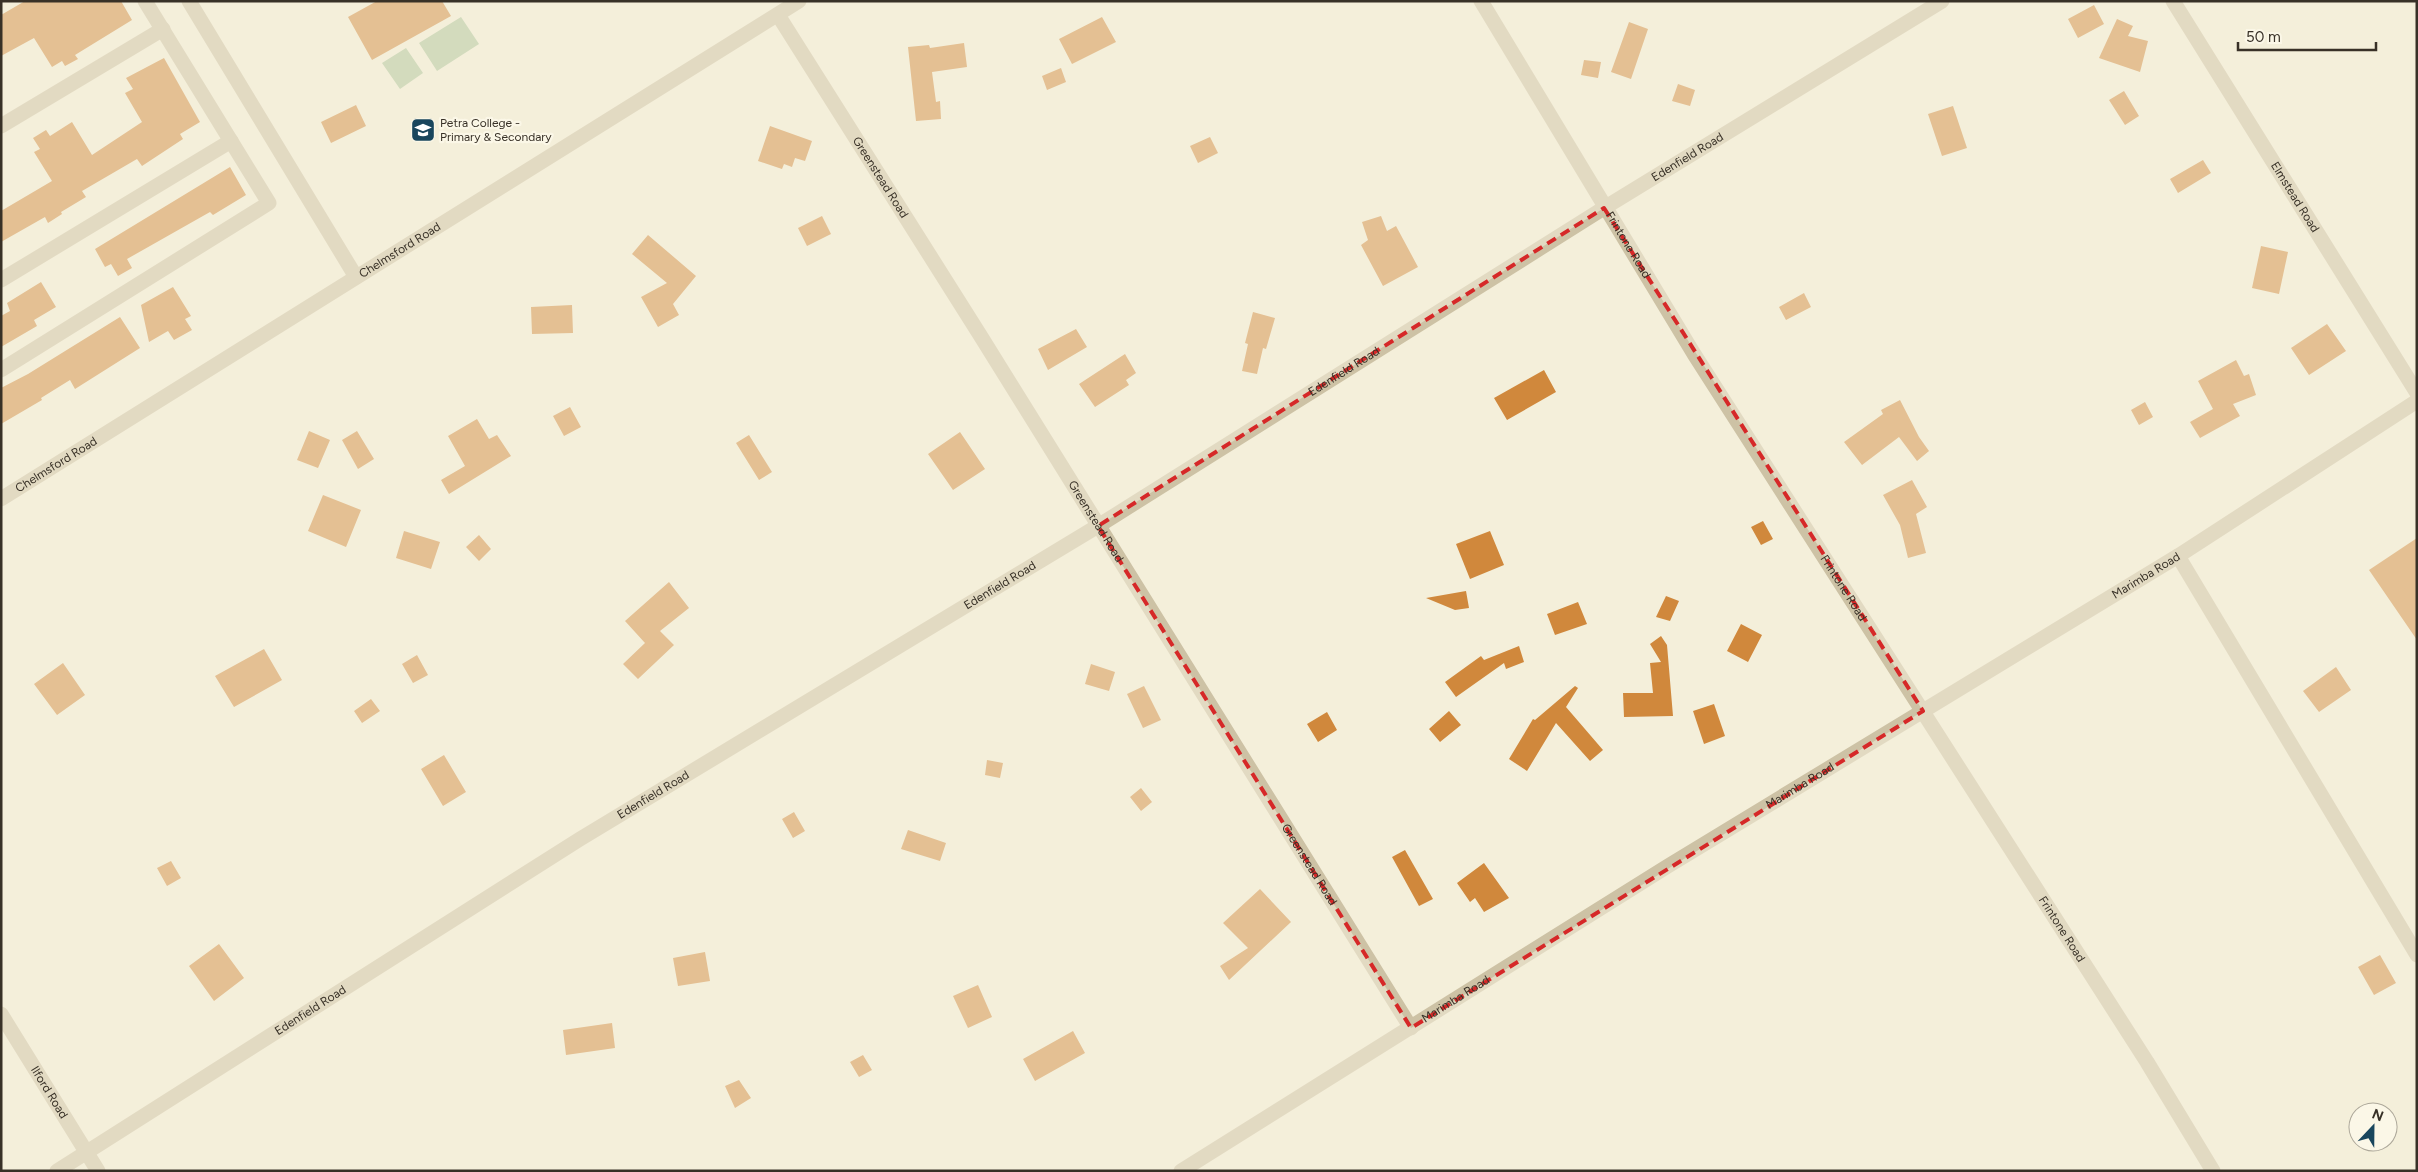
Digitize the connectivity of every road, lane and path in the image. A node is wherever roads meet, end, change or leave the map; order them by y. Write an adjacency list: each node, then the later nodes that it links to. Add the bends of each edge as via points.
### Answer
1 (146, 1): 8 (street)
2 (189, 1): 12 (street)
3 (799, 1): 7 (street, Chelmsford Road)
4 (1481, 1): 11 (street, Frintone Road)
5 (1942, 1): 11 (street, Edenfield Road)
6 (2173, 1): 15 (street, Elmstead Road)
7 (778, 16): 12 (street, Chelmsford Road); 18 (street, Greenstead Road)
8 (163, 29): 9 (street); 10 (street)
9 (1, 126)
10 (231, 141): 13 (street); 14 (street, via 269,203)
11 (1604, 208): 18 (street, Edenfield Road); 20 (street, Frintone Road)
12 (356, 277): 17 (street, Chelmsford Road)
13 (1, 280)
14 (1, 370)
15 (2417, 393)
16 (2417, 401): 19 (street, Marimba Road)
17 (1, 498)
18 (1098, 526): 23 (street, Greenstead Road); 24 (street, Edenfield Road, via 580,839)
19 (2178, 556): 20 (street, Marimba Road); 21 (street)
20 (1923, 711): 23 (street, Marimba Road); 28 (street, Frintone Road)
21 (2417, 955)
22 (1, 1014): 24 (street, Ilford Road)
23 (1411, 1028): 27 (street, Marimba Road)
24 (87, 1153): 25 (street, Edenfield Road); 26 (street, Ilford Road)
25 (57, 1171)
26 (98, 1171)
27 (1181, 1171)
28 (2213, 1171)

